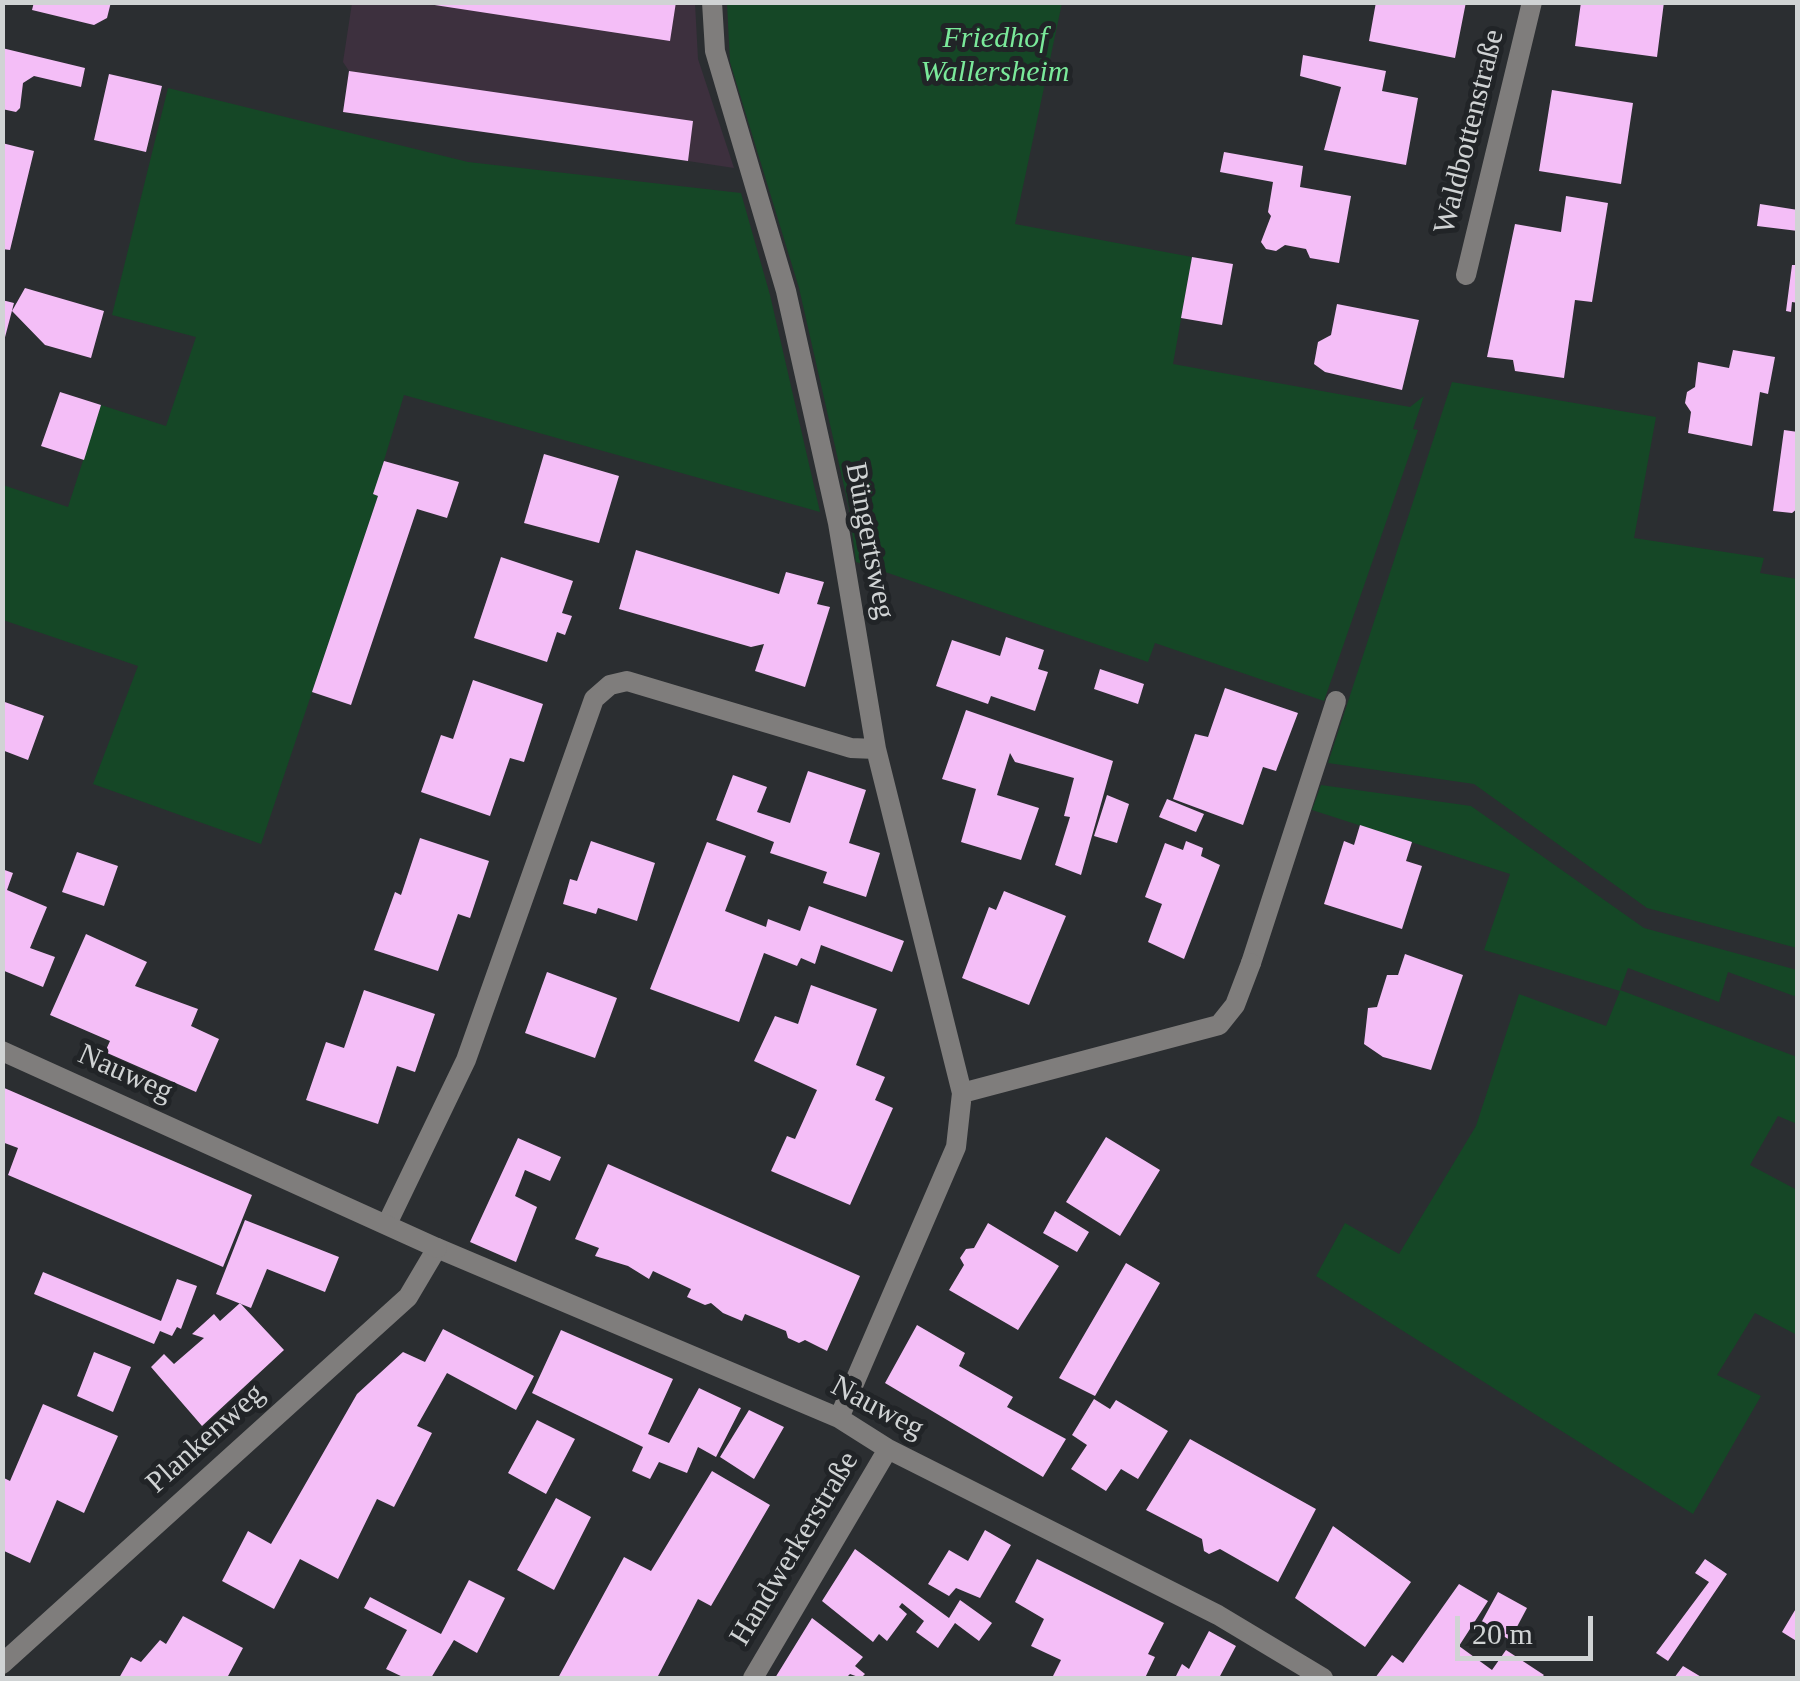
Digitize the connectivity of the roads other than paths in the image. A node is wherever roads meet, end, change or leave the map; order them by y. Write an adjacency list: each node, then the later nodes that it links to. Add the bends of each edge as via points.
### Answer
1 (712, 2): 5 (street, Büngertsweg, via 715,51 786,291 838,523)
2 (1532, 2): 3 (street, Waldbottenstraße)
3 (1466, 275)
4 (1336, 701): 7 (street, via 1251,962 1235,1006 1219,1025)
5 (876, 749): 7 (street, Büngertsweg); 8 (street, via 851,748 626,680 594,700 466,1060)
6 (2, 1052): 8 (street, Nauweg)
7 (962, 1093): 10 (street, Büngertsweg, via 956,1147)
8 (387, 1224): 9 (street, Nauweg)
9 (438, 1248): 10 (street, Nauweg); 12 (street, Plankenweg, via 408,1297)
10 (839, 1418): 11 (street, Nauweg)
11 (888, 1450): 13 (street, Handwerkerstraße); 14 (street, Nauweg, via 1218,1615)
12 (2, 1664)
13 (753, 1678)
14 (1323, 1678)

